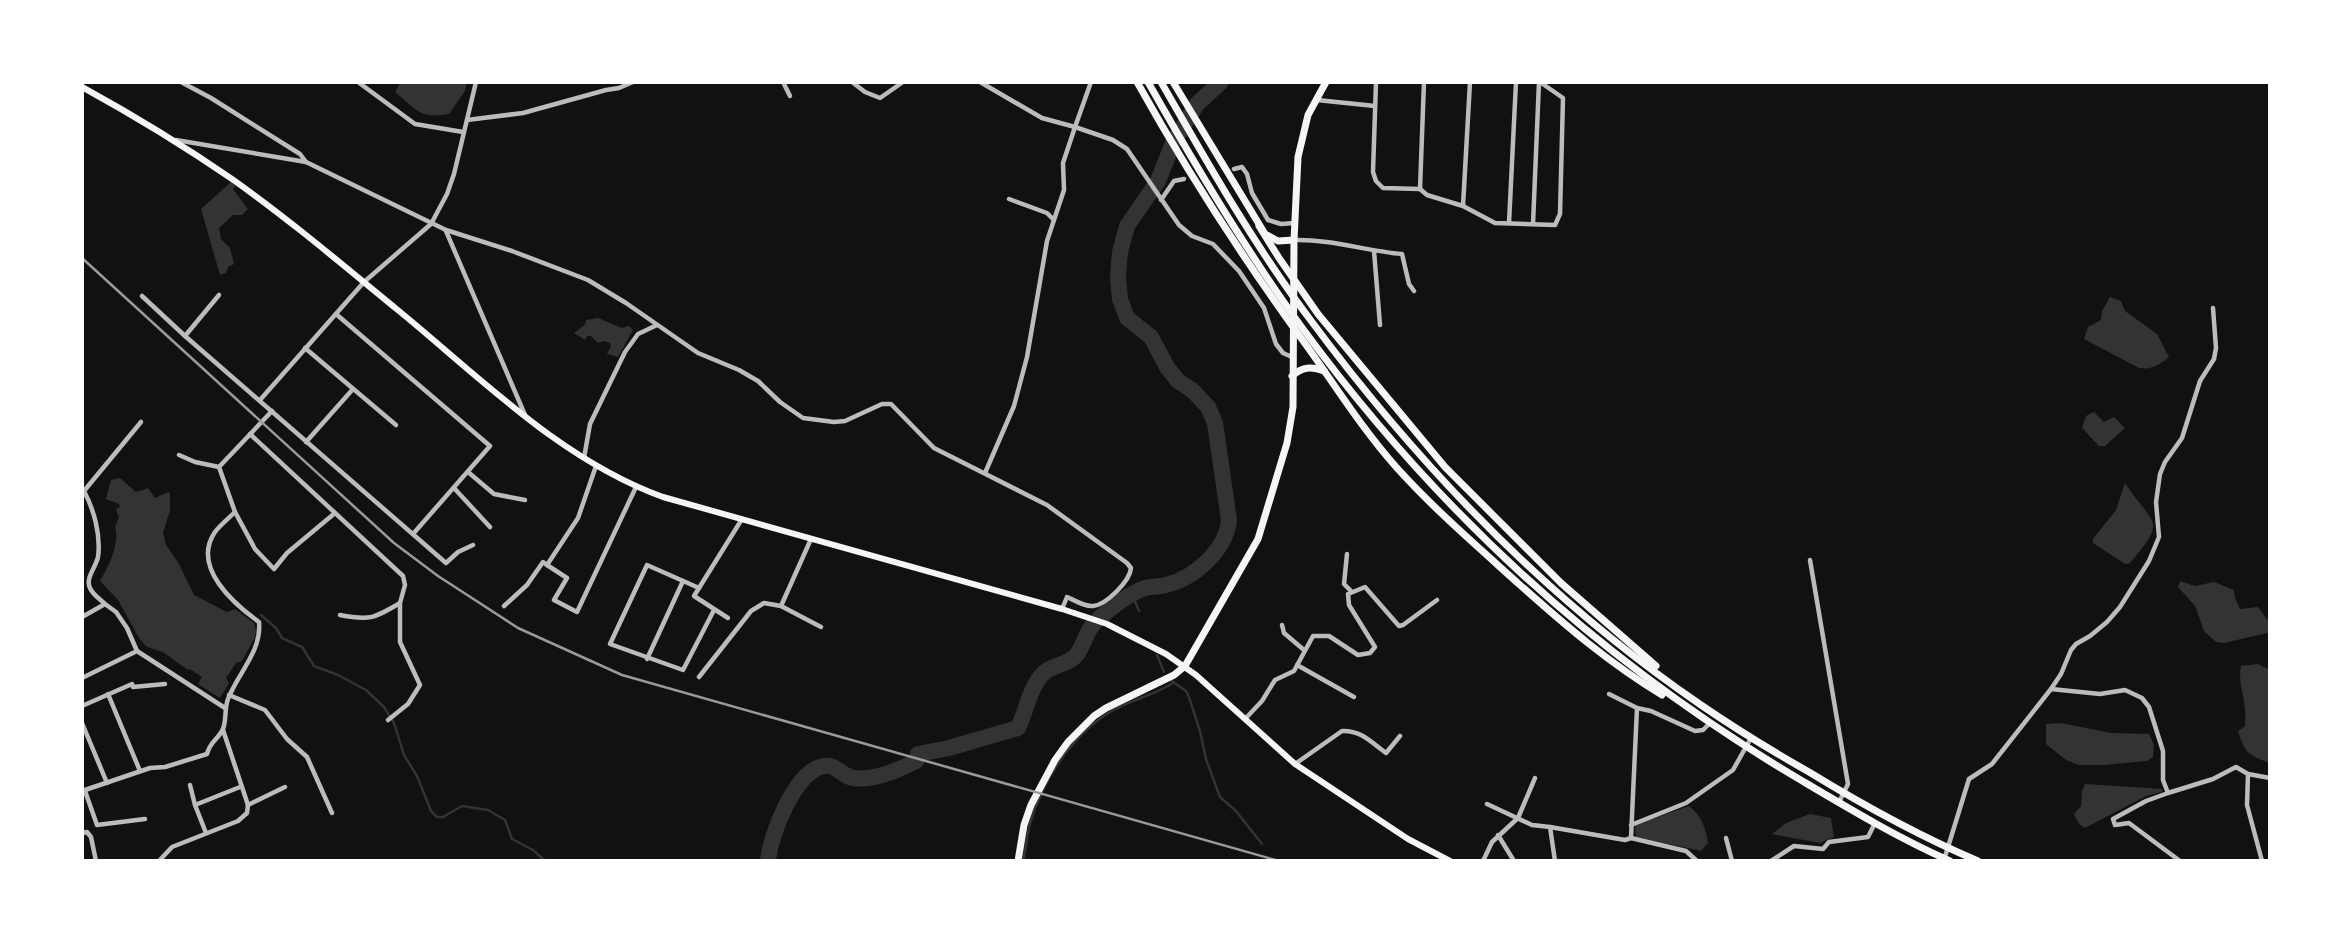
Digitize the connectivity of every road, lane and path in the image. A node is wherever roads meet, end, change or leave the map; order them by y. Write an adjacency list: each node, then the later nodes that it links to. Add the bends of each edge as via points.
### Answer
1 (181, 82): 28 (street, via 300,154)
2 (358, 82): 26 (street, via 415,124)
3 (476, 82): 24 (street)
4 (633, 82): 24 (street, via 523,113)
5 (783, 82): 21 (street)
6 (852, 82): 7 (street, via 880,98)
7 (903, 82)
8 (980, 82): 25 (street, via 1042,118)
9 (1091, 82): 25 (street)
10 (1137, 82): 53 (main road, via 1185,166)
11 (1148, 82): 119 (main road, via 1287,306 1394,443 1525,578)
12 (1161, 82): 115 (main road, via 1310,320 1402,435 1534,571)
13 (1173, 82): 40 (main road)
14 (1326, 82): 22 (main road)
15 (1376, 82): 23 (street)
16 (1424, 82): 31 (street)
17 (1470, 82): 34 (street)
18 (1516, 82): 37 (street)
19 (1539, 82): 39 (street); 39 (street, via 1563,98 1560,215 1556,225)
20 (82, 87): 27 (main road)
21 (790, 96)
22 (1315, 99): 23 (street); 36 (main road, via 1300,143)
23 (1375, 106): 31 (street, via 1376,181 1383,188)
24 (467, 120): 26 (street)
25 (1075, 127): 32 (street, via 1127,149); 35 (street, via 1063,163 1064,190)
26 (463, 132): 38 (street, via 447,194)
27 (171, 140): 28 (street); 45 (main road, via 231,178)
28 (306, 162): 38 (street)
29 (1234, 169): 36 (street, via 1242,167 1247,174 1252,193 1269,220)
30 (1184, 179): 32 (street, via 1174,181)
31 (1420, 189): 34 (street)
32 (1159, 198): 56 (street, via 1179,225 1213,244 1239,271 1264,309 1276,344)
33 (1009, 199): 35 (street)
34 (1463, 206): 37 (street, via 1495,223)
35 (1053, 219): 72 (street, via 1014,406)
36 (1295, 223): 42 (main road)
37 (1508, 223): 39 (street)
38 (431, 224): 41 (street); 45 (street)
39 (1533, 224)
40 (1259, 226): 42 (main road, via 1274,240); 44 (main road)
41 (446, 230): 51 (street, via 587,280); 62 (street)
42 (1294, 240): 43 (street); 44 (main road)
43 (1374, 251): 46 (street, via 1402,254); 52 (street)
44 (1294, 280): 53 (main road); 115 (main road, via 1347,350 1473,497 1560,583)
45 (364, 282): 50 (street); 62 (main road)
46 (1414, 291)
47 (219, 295): 54 (street)
48 (142, 296): 54 (street)
49 (2213, 308): 110 (street, via 2214,359 2200,381 2182,438 2160,474 2156,502 2159,537 2149,561 2107,622 2071,650)
50 (337, 314): 55 (street); 71 (street, via 490,446)
51 (657, 325): 68 (street, via 638,334 625,352 590,424); 72 (street, via 698,353 758,382 803,418 845,421 891,404 934,448)
52 (1380, 325)
53 (1293, 328): 56 (main road); 57 (main road)
54 (185, 336): 60 (street)
55 (305, 348): 59 (street); 60 (street)
56 (1292, 357): 58 (main road)
57 (1324, 371): 58 (main road, via 1306,368); 119 (main road, via 1370,436 1443,516 1573,632 1632,677)
58 (1292, 376): 106 (main road, via 1291,426 1258,539)
59 (353, 388): 64 (street); 66 (street)
60 (260, 400): 61 (street)
61 (270, 413): 65 (street); 66 (street)
62 (525, 415): 68 (main road)
63 (141, 422): 75 (street)
64 (396, 425)
65 (251, 433): 70 (street); 78 (street)
66 (306, 442): 81 (street)
67 (179, 455): 70 (street)
68 (583, 458): 69 (main road)
69 (596, 466): 73 (main road); 86 (street, via 578,518)
70 (219, 467): 77 (street)
71 (468, 472): 74 (street); 76 (street, via 494,494)
72 (985, 473): 95 (street, via 1069,518 1131,568 1127,582 1100,604 1088,606 1067,597)
73 (636, 487): 79 (main road); 86 (street, via 577,612 554,600 567,578)
74 (454, 488): 80 (street); 81 (street)
75 (83, 491): 92 (street, via 92,506 99,543 88,581 90,590)
76 (525, 500)
77 (235, 512): 78 (street, via 255,548 274,569); 113 (street, via 210,543 211,566 229,599 259,622 260,633)
78 (335, 513): 91 (street, via 403,576)
79 (742, 519): 82 (main road); 88 (street)
80 (490, 527)
81 (413, 534): 83 (street, via 446,563)
82 (811, 539): 94 (street); 95 (main road)
83 (473, 545)
84 (1347, 554): 89 (street, via 1344,584)
85 (1810, 560): 138 (street, via 1848,784)
86 (547, 565): 93 (street, via 542,562 527,585)
87 (683, 582): 88 (street); 104 (street); 104 (street, via 646,565 610,644)
88 (699, 588): 96 (street, via 694,596)
89 (1351, 591): 90 (street, via 1365,587 1398,625); 102 (street, via 1349,605 1376,647 1357,655 1329,636 1313,636)
90 (1437, 600)
91 (400, 603): 97 (street, via 363,620); 120 (street, via 400,642 421,685 408,704)
92 (105, 604): 98 (street); 103 (street, via 127,628)
93 (504, 606)
94 (781, 606): 101 (street); 107 (street, via 764,603 751,611)
95 (1062, 609): 106 (main road, via 1149,643)
96 (714, 610): 99 (street); 104 (street, via 683,670)
97 (340, 615)
98 (82, 617)
99 (728, 618)
100 (1282, 625): 102 (street, via 1284,633)
101 (821, 627)
102 (1304, 650): 105 (street)
103 (137, 651): 108 (street); 117 (street)
104 (647, 659)
105 (1297, 665): 114 (street); 121 (street, via 1275,680)
106 (1185, 666): 121 (main road); 159 (main road, via 1094,716 1068,742 1031,805)
107 (699, 677)
108 (82, 678)
109 (165, 684): 111 (street, via 132,684)
110 (2052, 689): 139 (street, via 2100,694 2125,690 2142,698 2163,751); 155 (street, via 1992,764 1969,779)
111 (108, 694): 116 (street); 129 (street)
112 (1609, 694): 118 (street)
113 (229, 695): 117 (street); 144 (street, via 265,710 307,757)
114 (1354, 697)
115 (1699, 704): 126 (main road)
116 (82, 706)
117 (225, 708): 124 (street)
118 (1637, 708): 123 (street, via 1695,731); 148 (street)
119 (1692, 713): 123 (main road)
120 (390, 718)
121 (1244, 719): 128 (main road)
122 (82, 723): 133 (street)
123 (1709, 724): 127 (main road)
124 (223, 730): 129 (street, via 207,754); 135 (street)
125 (1400, 736): 128 (street, via 1386,752 1363,735 1342,731)
126 (1751, 738): 127 (street); 138 (main road)
127 (1745, 748): 140 (main road); 148 (street, via 1735,768 1686,803)
128 (1295, 764): 160 (main road, via 1408,839)
129 (139, 771): 133 (street)
130 (2248, 774): 132 (street); 139 (street, via 2236,766 2213,779); 169 (street, via 2247,805)
131 (1535, 778): 145 (street)
132 (2270, 778)
133 (107, 783): 137 (street)
134 (190, 785): 142 (street)
135 (240, 787): 142 (street); 143 (street)
136 (285, 787): 143 (street)
137 (84, 791): 146 (street, via 97,825)
138 (1844, 793): 140 (street); 155 (main road)
139 (2168, 793): 168 (street, via 2113,820 2115,825 2129,822)
140 (1838, 802): 147 (main road)
141 (1487, 804): 145 (street)
142 (195, 805): 150 (street)
143 (248, 805): 150 (street, via 238,821)
144 (332, 813)
145 (1518, 818): 149 (street); 152 (street)
146 (145, 819)
147 (1875, 823): 156 (main road); 166 (street, via 1868,837 1829,842 1823,849 1794,846)
148 (1631, 825): 153 (street)
149 (1550, 827): 153 (street); 163 (street)
150 (206, 832): 158 (street, via 172,846)
151 (82, 833): 157 (street, via 91,837)
152 (1498, 835): 161 (street); 162 (street)
153 (1631, 838): 164 (street, via 1686,851)
154 (1726, 838): 165 (street)
155 (1947, 847): 156 (street); 167 (main road)
156 (1946, 860)
157 (96, 861)
158 (159, 861)
159 (1018, 861)
160 (1450, 861)
161 (1483, 861)
162 (1514, 861)
163 (1555, 861)
164 (1697, 861)
165 (1732, 861)
166 (1771, 861)
167 (1978, 861)
168 (2180, 861)
169 (2262, 861)

